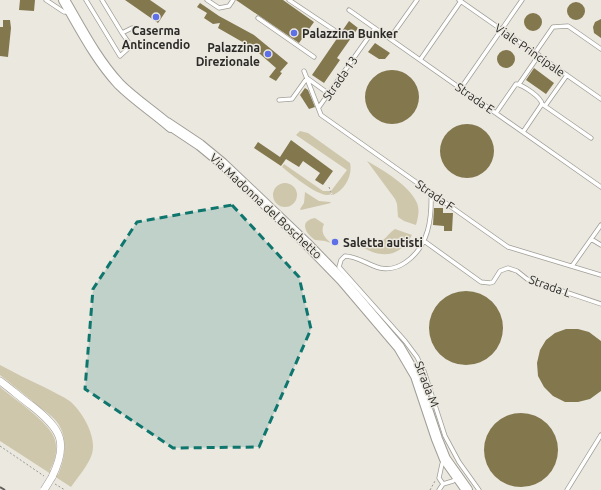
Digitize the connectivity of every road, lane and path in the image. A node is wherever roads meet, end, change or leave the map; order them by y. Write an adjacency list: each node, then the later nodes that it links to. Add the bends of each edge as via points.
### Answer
1 (46, 0): 12 (lane, via 64,12)
2 (64, 0): 12 (main road, Via Madonna del Boschetto)
3 (86, 0): 18 (lane, via 120,56 131,46)
4 (102, 0): 18 (lane)
5 (208, 0): 6 (lane, via 219,8 229,6)
6 (233, 0)
7 (290, 0): 16 (lane)
8 (417, 0): 19 (lane)
9 (460, 0): 17 (lane, Viale Principale); 23 (lane)
10 (522, 0): 17 (lane)
11 (348, 10): 15 (lane, Strada E)
12 (71, 12): 51 (main road, Via Madonna del Boschetto, via 92,48 127,92 219,167 356,298 399,347 416,376)
13 (258, 18): 22 (lane)
14 (132, 28): 18 (lane)
15 (375, 28): 19 (lane, Strada E); 29 (lane, Strada 13)
16 (334, 30)
17 (502, 30): 21 (lane, Viale Principale); 28 (lane)
18 (122, 33)
19 (390, 38): 23 (lane, Strada E)
20 (601, 49): 21 (lane, via 568,26 553,26)
21 (537, 54): 25 (lane, Viale Principale); 27 (lane)
22 (314, 58)
23 (420, 60): 28 (lane, Strada E)
24 (304, 71): 26 (lane, Strada F)
25 (567, 75): 31 (lane, Viale Principale); 32 (lane)
26 (307, 78): 29 (lane); 30 (lane, via 292,98); 33 (lane, Strada F)
27 (519, 84): 32 (lane, via 540,99); 34 (lane, via 515,85)
28 (461, 88): 34 (lane, Strada E)
29 (329, 94): 33 (lane, Strada 13)
30 (279, 100)
31 (601, 100)
32 (544, 105): 35 (lane); 36 (lane)
33 (319, 107): 39 (lane, Strada F, via 321,114)
34 (496, 113): 35 (lane, Strada E)
35 (523, 132): 38 (lane, Strada E)
36 (591, 138)
37 (329, 187): 40 (path)
38 (601, 187)
39 (431, 192): 43 (lane, via 430,216); 45 (lane, Strada F, via 508,247)
40 (332, 195)
41 (601, 225): 42 (lane)
42 (591, 239): 44 (lane); 45 (lane)
43 (424, 240): 47 (lane, Strada L, via 481,282 493,282 500,271 508,268 527,278); 61 (lane, Strada M, via 412,258 393,268 381,268 348,256 343,258 340,268 406,341 417,357 445,436 459,462)
44 (601, 245)
45 (572, 266): 46 (lane, Strada F)
46 (601, 276)
47 (601, 304)
48 (0, 381): 53 (street, via 55,427 60,438 61,451 58,464)
49 (601, 435): 62 (lane)
50 (0, 446): 53 (path)
51 (445, 460): 52 (main road, Via Madonna del Boschetto); 54 (lane)
52 (457, 477): 55 (lane); 60 (main road, Via Madonna del Boschetto)
53 (50, 478): 56 (street, bridge); 57 (path)
54 (439, 478): 55 (lane); 58 (path)
55 (443, 484): 59 (lane)
56 (44, 490)
57 (64, 490)
58 (430, 490)
59 (439, 490)
60 (467, 490)
61 (479, 490)
62 (567, 490)

